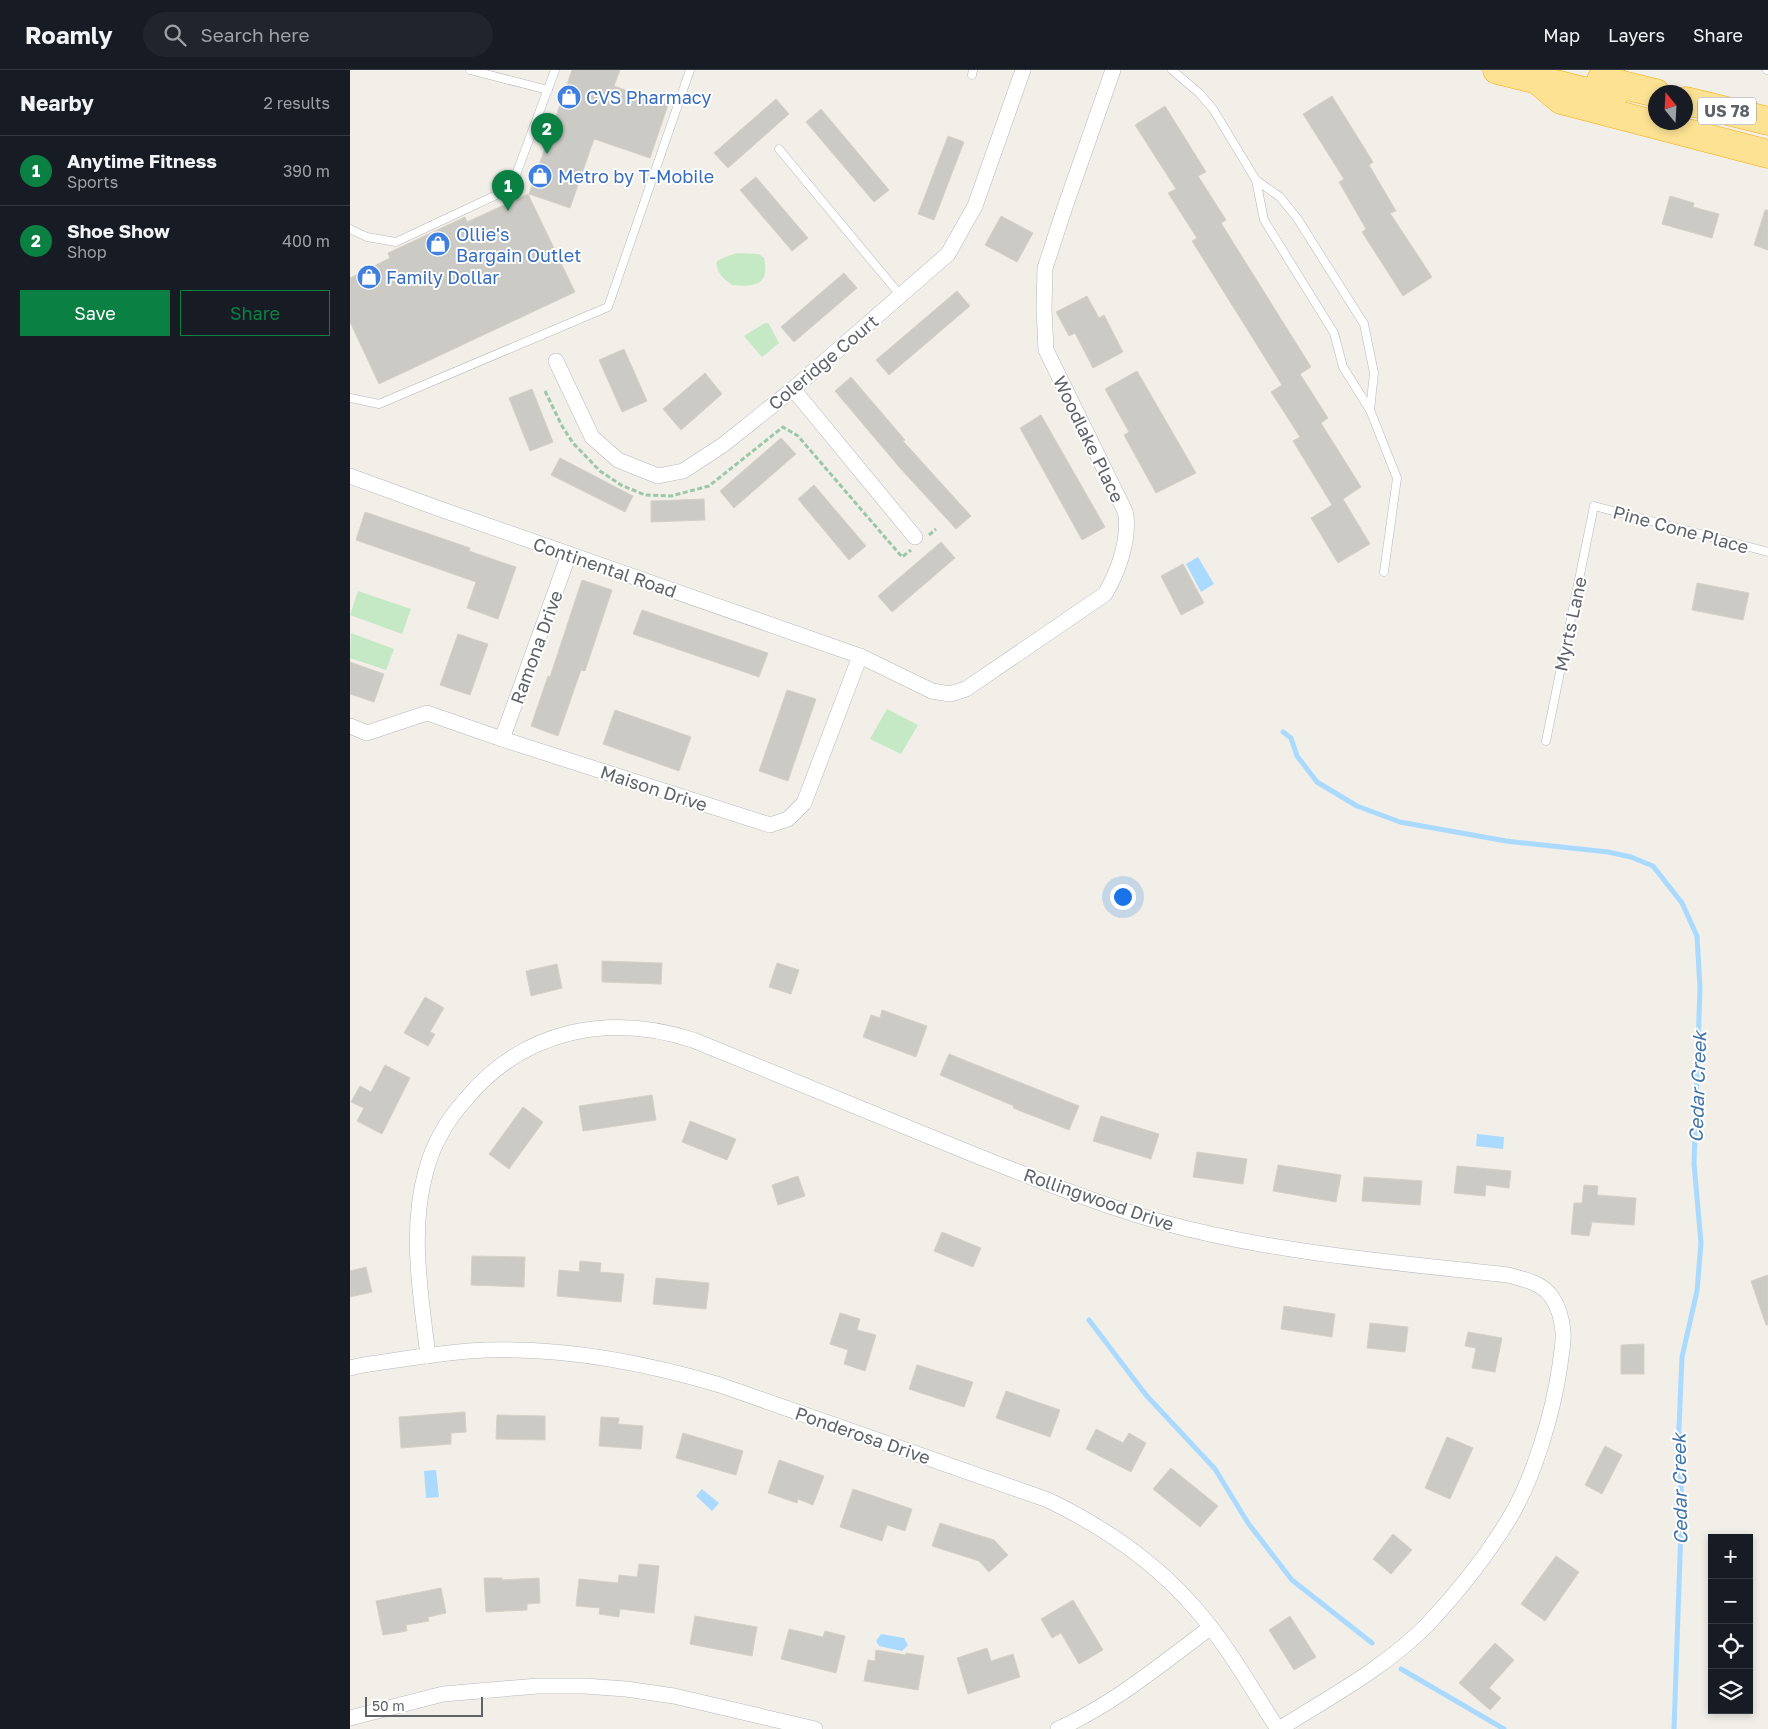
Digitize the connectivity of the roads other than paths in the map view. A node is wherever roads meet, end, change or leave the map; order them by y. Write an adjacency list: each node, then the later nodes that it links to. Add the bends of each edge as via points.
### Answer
1 (470, 70): 11 (lane)
2 (555, 70): 11 (lane)
3 (690, 70): 22 (lane, via 608,307 379,404)
4 (1023, 70): 19 (street, Coleridge Court, via 975,206 948,254)
5 (1114, 70): 30 (street, Woodlake Place, via 1045,268 1044,309 1046,350 1126,515 1125,539 1116,576 1105,594 966,690 950,694 932,691)
6 (1172, 70): 17 (lane, via 1213,109)
7 (1497, 70): 9 (highway, US 78)
8 (1621, 77): 9 (highway, US 78, via 1573,75); 10 (highway, US 78)
9 (1536, 80): 13 (highway, US 78, via 1561,100)
10 (1648, 89)
11 (548, 90): 18 (lane, via 511,188 396,242)
12 (1693, 103): 14 (highway, US 78)
13 (1646, 112): 16 (highway, US 78)
14 (1768, 121)
15 (779, 149): 19 (lane)
16 (1768, 154)
17 (1256, 180): 23 (lane, via 1264,220 1334,333 1343,367); 23 (lane, via 1280,197 1297,218 1364,324 1374,373)
18 (350, 230)
19 (900, 296): 21 (street, Coleridge Court)
20 (556, 361): 21 (street, Coleridge Court, via 592,436 618,460 658,476 683,471 723,445)
21 (793, 389): 26 (street)
22 (350, 398)
23 (1370, 410): 29 (lane, via 1397,478)
24 (350, 476): 28 (street, Continental Road)
25 (1594, 506): 27 (lane, Pine Cone Place); 33 (lane, Myrts Lane)
26 (918, 541)
27 (1768, 552)
28 (569, 554): 30 (street, Continental Road); 32 (street, Ramona Drive)
29 (1384, 572)
30 (860, 656): 32 (street, Maison Drive, via 804,802 788,820 770,825)
31 (350, 726): 32 (street, Maison Drive, via 367,733 427,713)
32 (502, 739)
33 (1546, 741)
34 (428, 1356): 35 (street, Ponderosa Drive); 36 (street, Ponderosa Drive, via 506,1350 612,1358 720,1385 1048,1500 1084,1518 1146,1560 1195,1608); 40 (street, Rollingwood Drive, via 418,1278 418,1238 426,1172 437,1141 474,1088 499,1066 550,1038 595,1028 647,1028 693,1040 1070,1192 1162,1222 1291,1249 1508,1275 1538,1285 1550,1294 1557,1305 1564,1334 1554,1398 1540,1446 1510,1518 1461,1588 1426,1626 1370,1671)
35 (350, 1368)
36 (1210, 1628): 39 (street, via 1121,1694); 40 (street, Ponderosa Drive)
37 (350, 1718): 38 (street, via 443,1694 538,1686 584,1686 674,1696)
38 (816, 1729)
39 (1058, 1729)
40 (1279, 1729)

